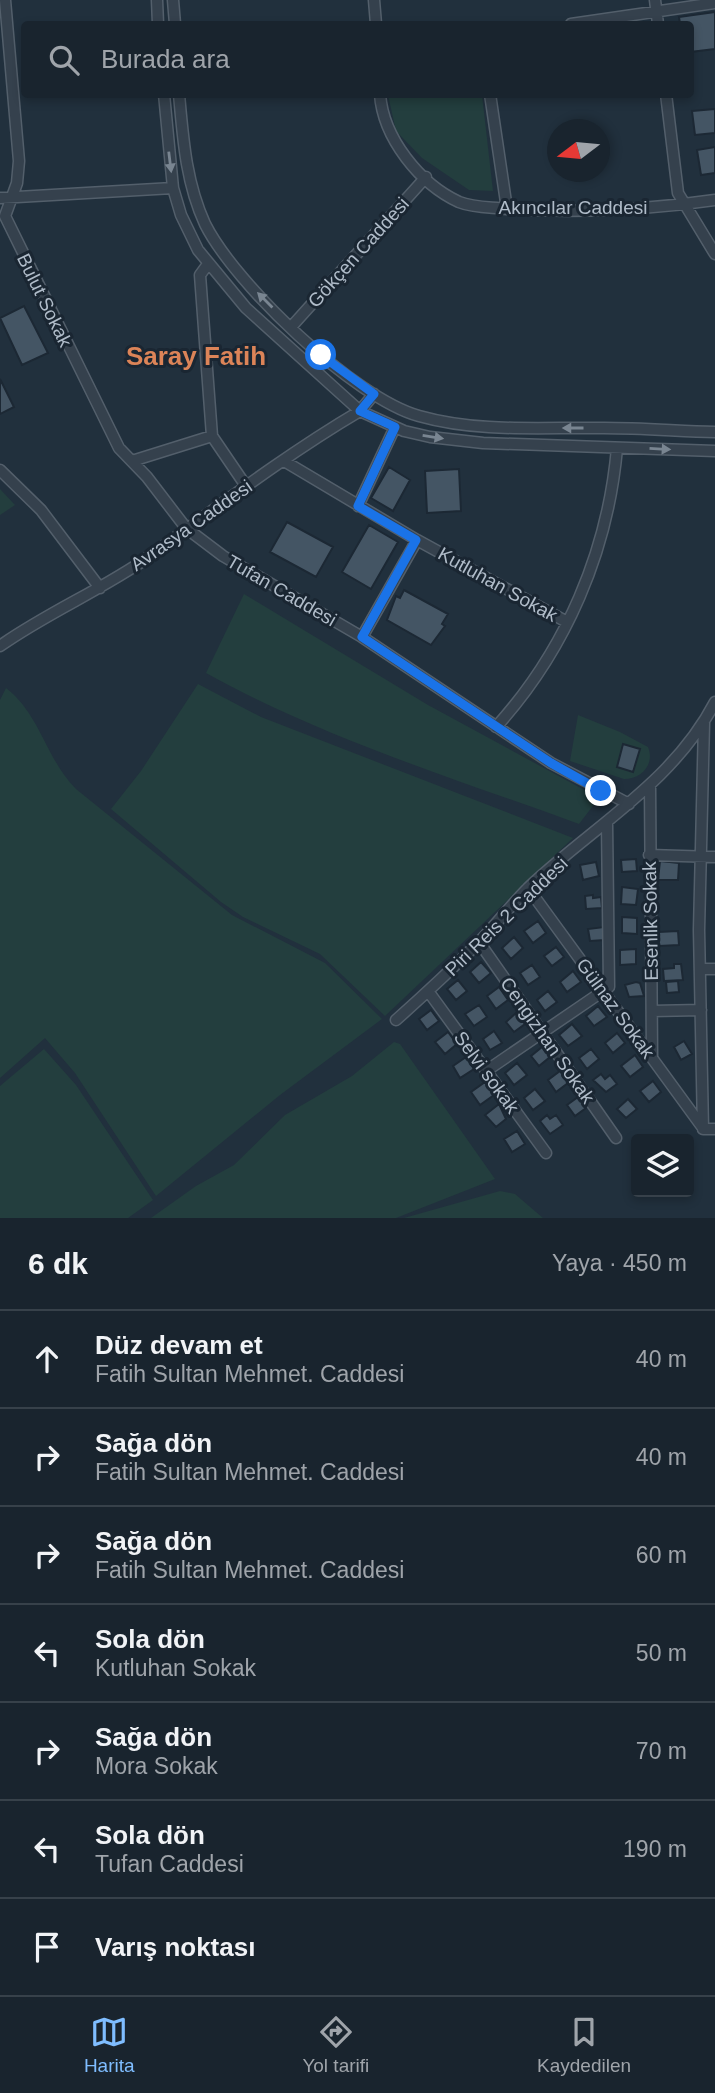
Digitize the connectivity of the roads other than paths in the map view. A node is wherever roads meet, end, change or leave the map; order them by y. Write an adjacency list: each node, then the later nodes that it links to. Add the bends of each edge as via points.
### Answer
1 (5, 0): 20 (street, Bulut Sokak, via 19,161 17,183)
2 (157, 0): 8 (street)
3 (173, 0): 9 (street)
4 (374, 0): 10 (street)
5 (655, 0): 7 (street)
6 (715, 3): 7 (street)
7 (656, 11): 11 (street); 12 (street)
8 (158, 21)
9 (174, 21)
10 (376, 21)
11 (591, 21)
12 (658, 21)
13 (164, 98): 19 (street, one-way to 19)
14 (179, 98): 26 (street, one-way to 14, via 236,272 205,223 188,174)
15 (380, 98): 18 (street, Akıncılar Caddesi, via 392,136)
16 (491, 98): 23 (street)
17 (666, 98): 22 (street)
18 (425, 177): 23 (street, Akıncılar Caddesi, via 458,201); 26 (street, Gökçen Caddesi)
19 (173, 188): 20 (street); 25 (street, via 181,215)
20 (6, 198): 34 (street, Bulut Sokak, via 8,226 110,433)
21 (715, 200): 22 (street, Akıncılar Caddesi)
22 (683, 205): 23 (street, Akıncılar Caddesi); 24 (street)
23 (507, 209)
24 (715, 254)
25 (208, 264): 28 (street, via 246,308); 31 (street, via 200,275)
26 (292, 326): 27 (street, via 321,355)
27 (374, 394): 28 (street, Avrasya Caddesi); 30 (street, one-way to 27, via 468,425 401,410)
28 (360, 411): 29 (street); 35 (street, Avrasya Caddesi)
29 (395, 427): 32 (street, one-way to 32, via 430,437 483,443); 38 (street)
30 (715, 432)
31 (212, 436): 34 (street); 37 (street)
32 (617, 447): 33 (street, one-way to 33); 42 (street, via 603,535 584,591)
33 (715, 451)
34 (132, 461): 39 (street, Bulut Sokak)
35 (284, 461): 37 (street, Avrasya Caddesi); 38 (street, Kutluhan Sokak)
36 (0, 470): 41 (street, via 47,517)
37 (246, 486): 39 (street, Avrasya Caddesi)
38 (358, 506): 40 (street, Kutluhan Sokak)
39 (186, 528): 41 (street, Avrasya Caddesi); 43 (street, Tufan Caddesi, via 223,556)
40 (416, 540): 42 (street, Kutluhan Sokak); 43 (street)
41 (100, 588): 44 (street, Avrasya Caddesi, via 29,625)
42 (567, 622): 48 (street, via 525,695)
43 (362, 637): 48 (street, Tufan Caddesi)
44 (0, 646)
45 (715, 702): 47 (street, Piri Reis 2 Caddesi)
46 (715, 710): 47 (street, Piri Reis 2 Caddesi)
47 (704, 724): 49 (street, Piri Reis 2 Caddesi); 54 (street)
48 (496, 727): 50 (street, Tufan Caddesi, via 551,763)
49 (650, 785): 50 (street, Piri Reis 2 Caddesi); 52 (street, Esenlik Sokak)
50 (629, 804): 51 (street, Piri Reis 2 Caddesi)
51 (607, 823): 55 (street, Piri Reis 2 Caddesi); 60 (street, via 609,987)
52 (649, 855): 54 (street); 62 (street, Esenlik Sokak)
53 (715, 857): 54 (street)
54 (702, 858): 57 (street)
55 (528, 888): 56 (street, Piri Reis 2 Caddesi); 60 (street, Gülnaz Sokak)
56 (479, 942): 59 (street, Piri Reis 2 Caddesi); 64 (street, Cengizhan Sokak)
57 (700, 969): 58 (street); 61 (street)
58 (715, 969)
59 (428, 991): 63 (street, Piri Reis 2 Caddesi); 66 (street, Selvi sokak)
60 (604, 992): 64 (street); 65 (street, Gülnaz Sokak)
61 (701, 1010): 62 (street); 67 (street)
62 (652, 1011): 65 (street, Esenlik Sokak)
63 (396, 1020)
64 (544, 1034): 66 (street); 69 (street, Cengizhan Sokak)
65 (652, 1057): 67 (street, Gülnaz Sokak)
66 (486, 1071): 70 (street, Selvi sokak)
67 (703, 1129): 68 (street)
68 (715, 1129)
69 (616, 1138)
70 (546, 1153)

